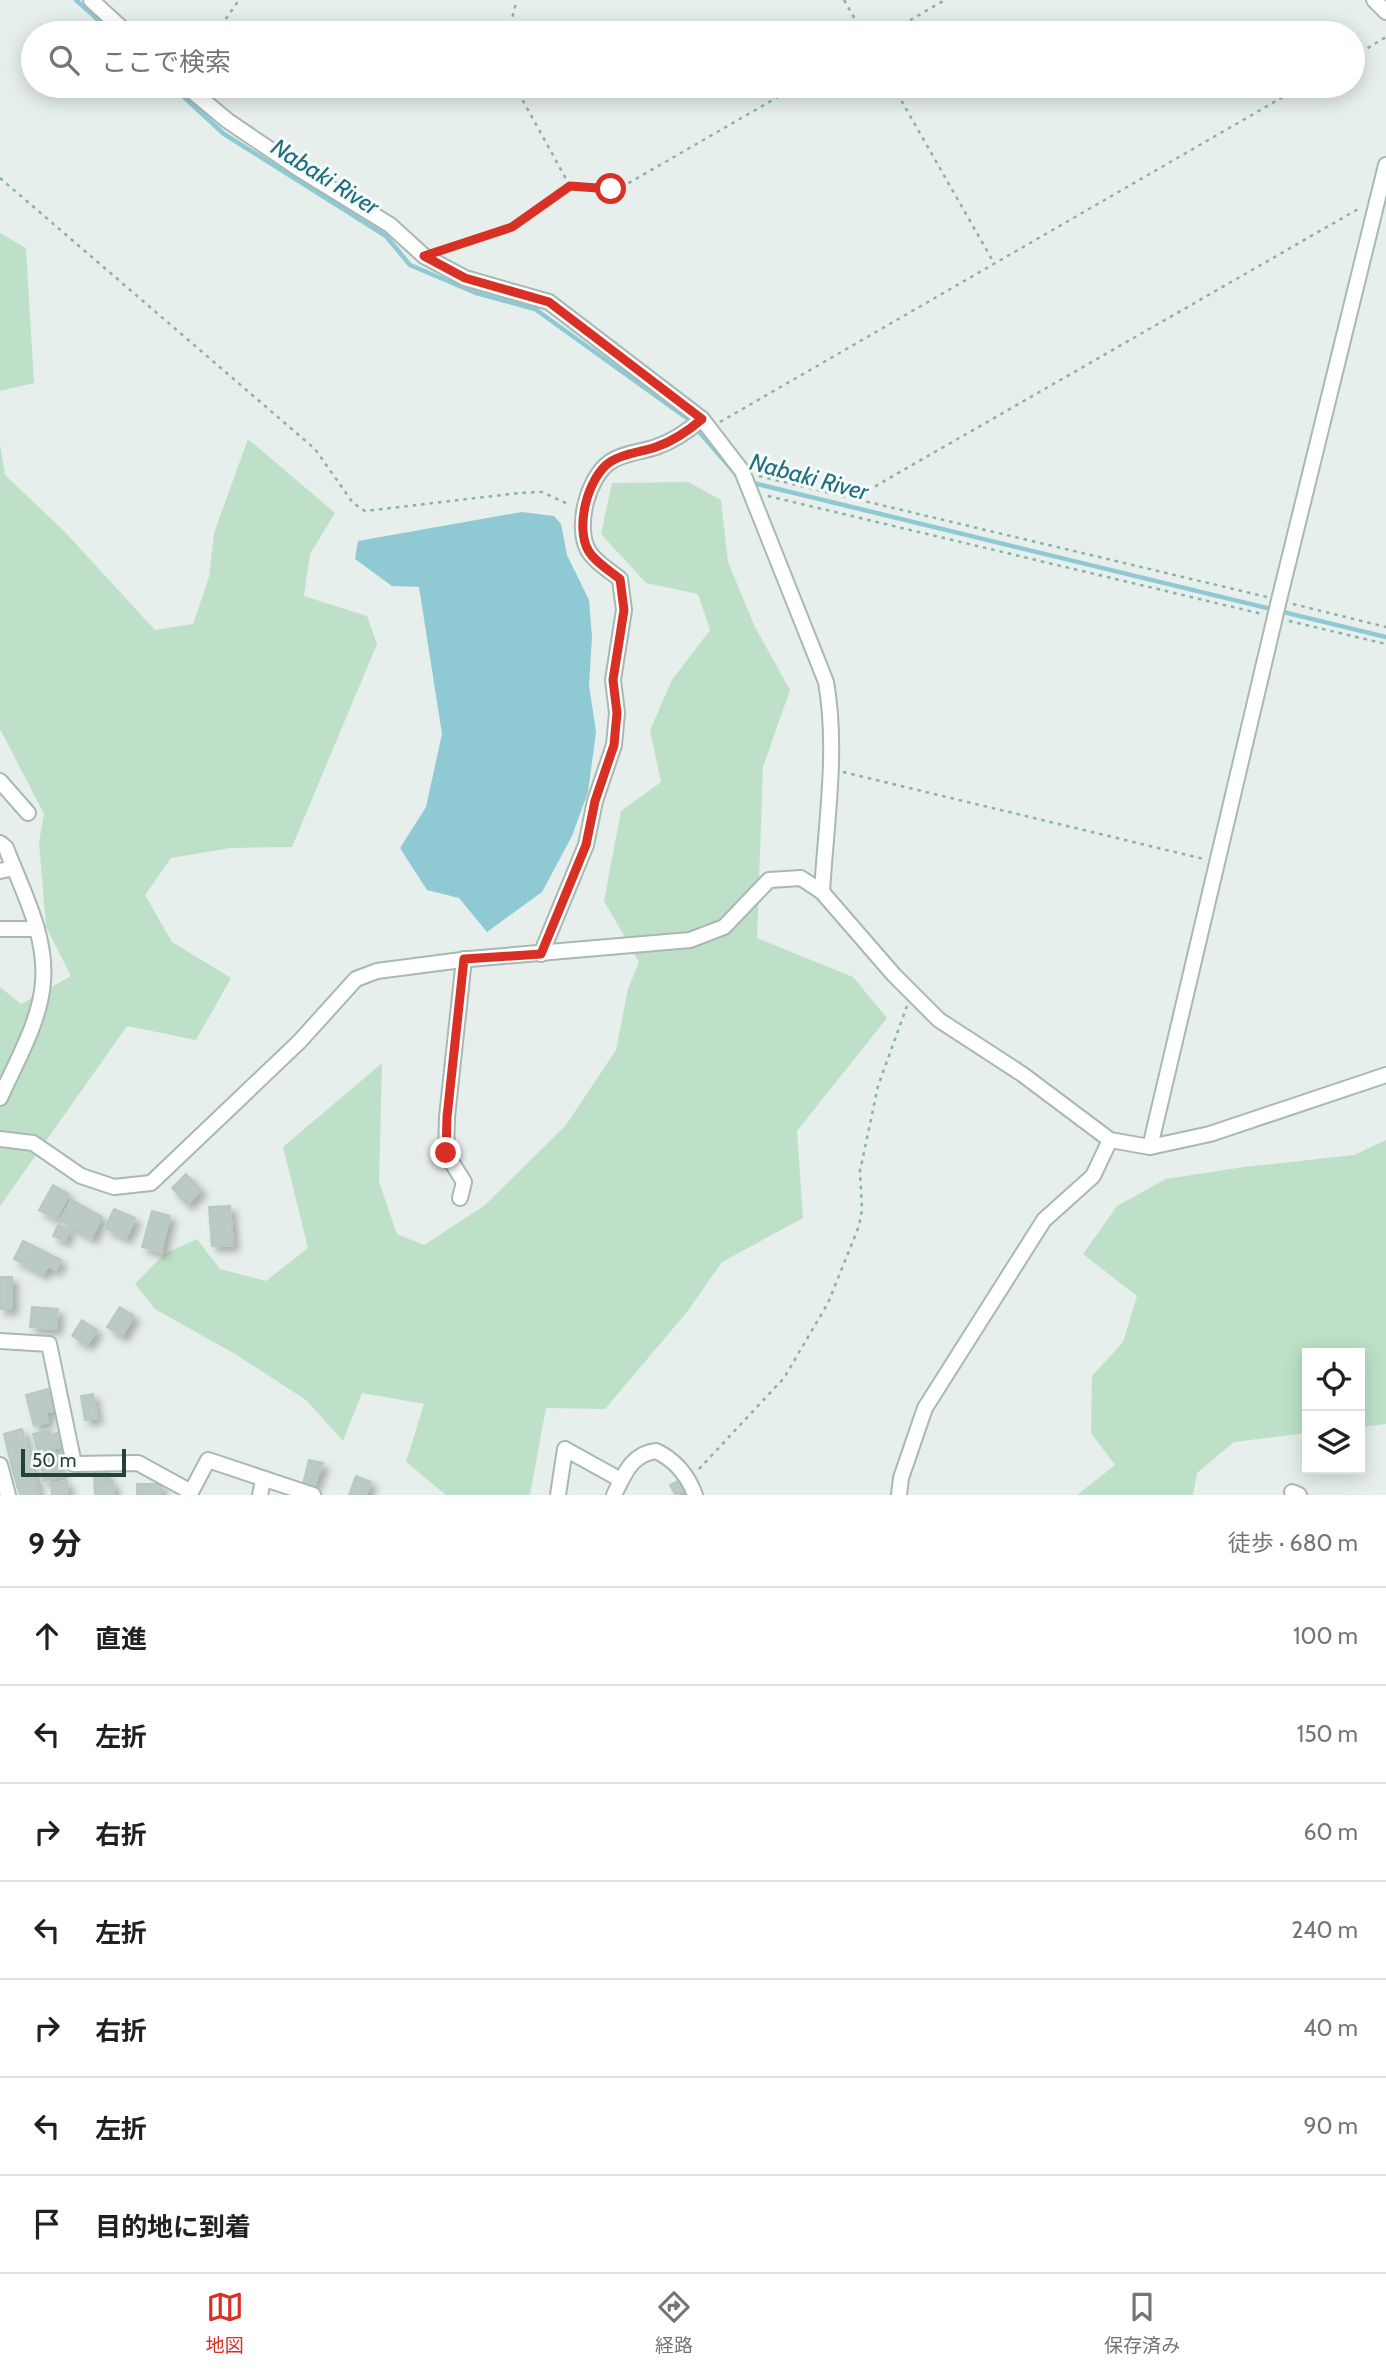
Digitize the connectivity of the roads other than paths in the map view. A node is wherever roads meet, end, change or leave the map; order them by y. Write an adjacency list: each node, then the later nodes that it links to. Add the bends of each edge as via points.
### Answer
1 (90, 0): 4 (street)
2 (1374, 0): 3 (street)
3 (1386, 12)
4 (114, 21)
5 (200, 98): 7 (street, via 289,163 390,225 424,256 465,278 549,302)
6 (1386, 165): 21 (street)
7 (706, 424): 12 (street, via 742,471 826,682 830,769); 15 (street, via 659,446 613,460 599,470 584,515 582,536 589,553 620,579 624,610 613,680 614,745 586,845)
8 (0, 781): 9 (street)
9 (28, 813)
10 (0, 844): 11 (street, via 6,848)
11 (7, 869): 14 (street)
12 (822, 892): 15 (street, via 801,878 769,880 724,927 690,940); 20 (street, via 939,1020)
13 (0, 929): 14 (street)
14 (37, 929): 18 (street, via 43,982 33,1023)
15 (541, 954): 16 (street)
16 (464, 959): 19 (street, via 377,971 356,979 299,1042 151,1183 114,1187 81,1176 33,1143); 22 (street, via 446,1141 446,1153 464,1182)
17 (1386, 1075): 21 (street, via 1210,1133)
18 (0, 1098)
19 (0, 1139)
20 (1110, 1140): 21 (street); 33 (street, via 1093,1176 1044,1220 925,1408)
21 (1150, 1147)
22 (460, 1198)
23 (0, 1341): 25 (street, via 49,1344 74,1464 138,1463 191,1492 208,1460)
24 (0, 1465): 27 (street)
25 (263, 1480): 28 (street); 29 (street)
26 (621, 1480): 30 (street, via 565,1449); 31 (street); 32 (street, via 641,1455 656,1451 689,1479)
27 (8, 1495)
28 (260, 1495)
29 (313, 1495)
30 (558, 1495)
31 (614, 1495)
32 (695, 1495)
33 (899, 1495)

